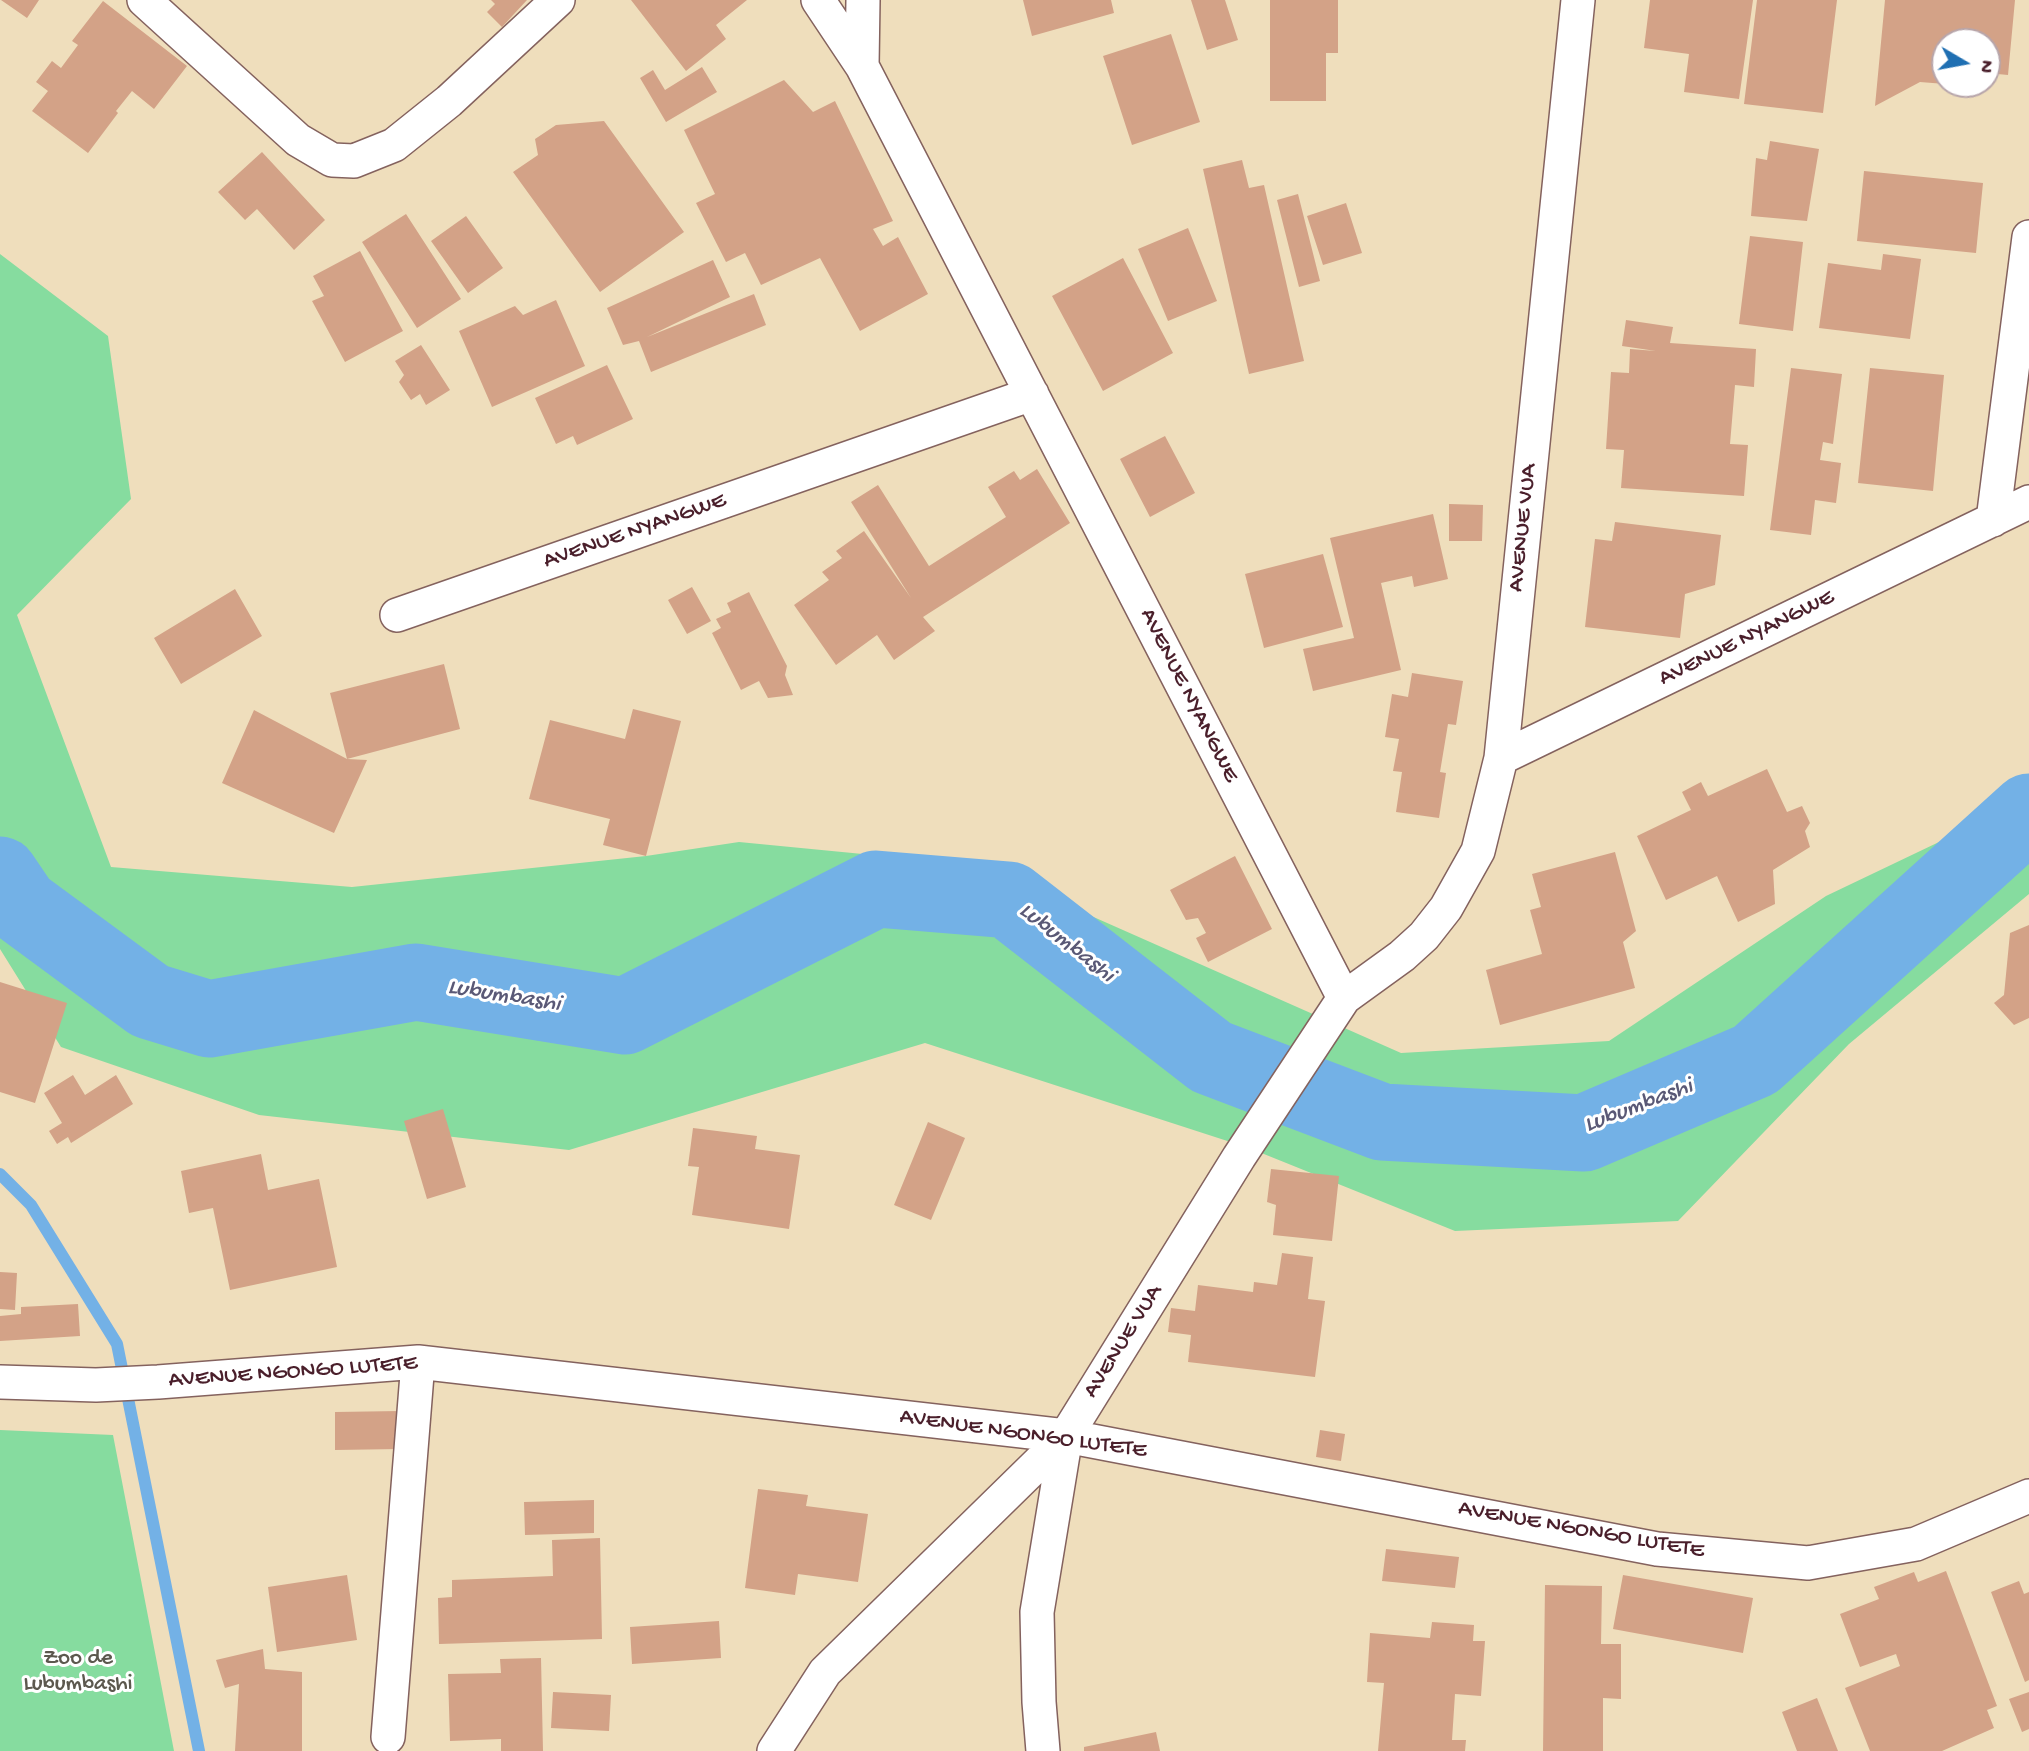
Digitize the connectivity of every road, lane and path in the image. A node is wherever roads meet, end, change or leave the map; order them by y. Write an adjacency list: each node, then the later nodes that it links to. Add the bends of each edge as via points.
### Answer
1 (144, 0): 2 (street, via 298,140 332,160 354,161 394,145)
2 (558, 0)
3 (818, 0): 6 (street, AVENUE NYANGWE)
4 (863, 0): 6 (street)
5 (1578, 0): 12 (street, AVENUE VUA)
6 (862, 66): 8 (street, AVENUE NYANGWE)
7 (2029, 237): 10 (street)
8 (1031, 394): 11 (street, AVENUE NYANGWE); 13 (street, AVENUE NYANGWE)
9 (2029, 502): 10 (street, AVENUE NYANGWE)
10 (1993, 520): 12 (street, AVENUE NYANGWE)
11 (397, 615)
12 (1501, 758): 13 (street, AVENUE VUA, via 1478,851 1446,908 1424,936)
13 (1339, 1007): 16 (street, AVENUE VUA, via 1239,1157)
14 (418, 1362): 15 (street, AVENUE NGONGO LUTETE, via 96,1385); 16 (street, AVENUE NGONGO LUTETE); 18 (street)
15 (0, 1382)
16 (1066, 1436): 17 (street, AVENUE NGONGO LUTETE, via 1657,1549 1808,1563 1916,1544); 19 (street, via 825,1672); 20 (street, AVENUE VUA, via 1037,1612)
17 (2029, 1496)
18 (388, 1737)
19 (774, 1751)
20 (1043, 1751)

